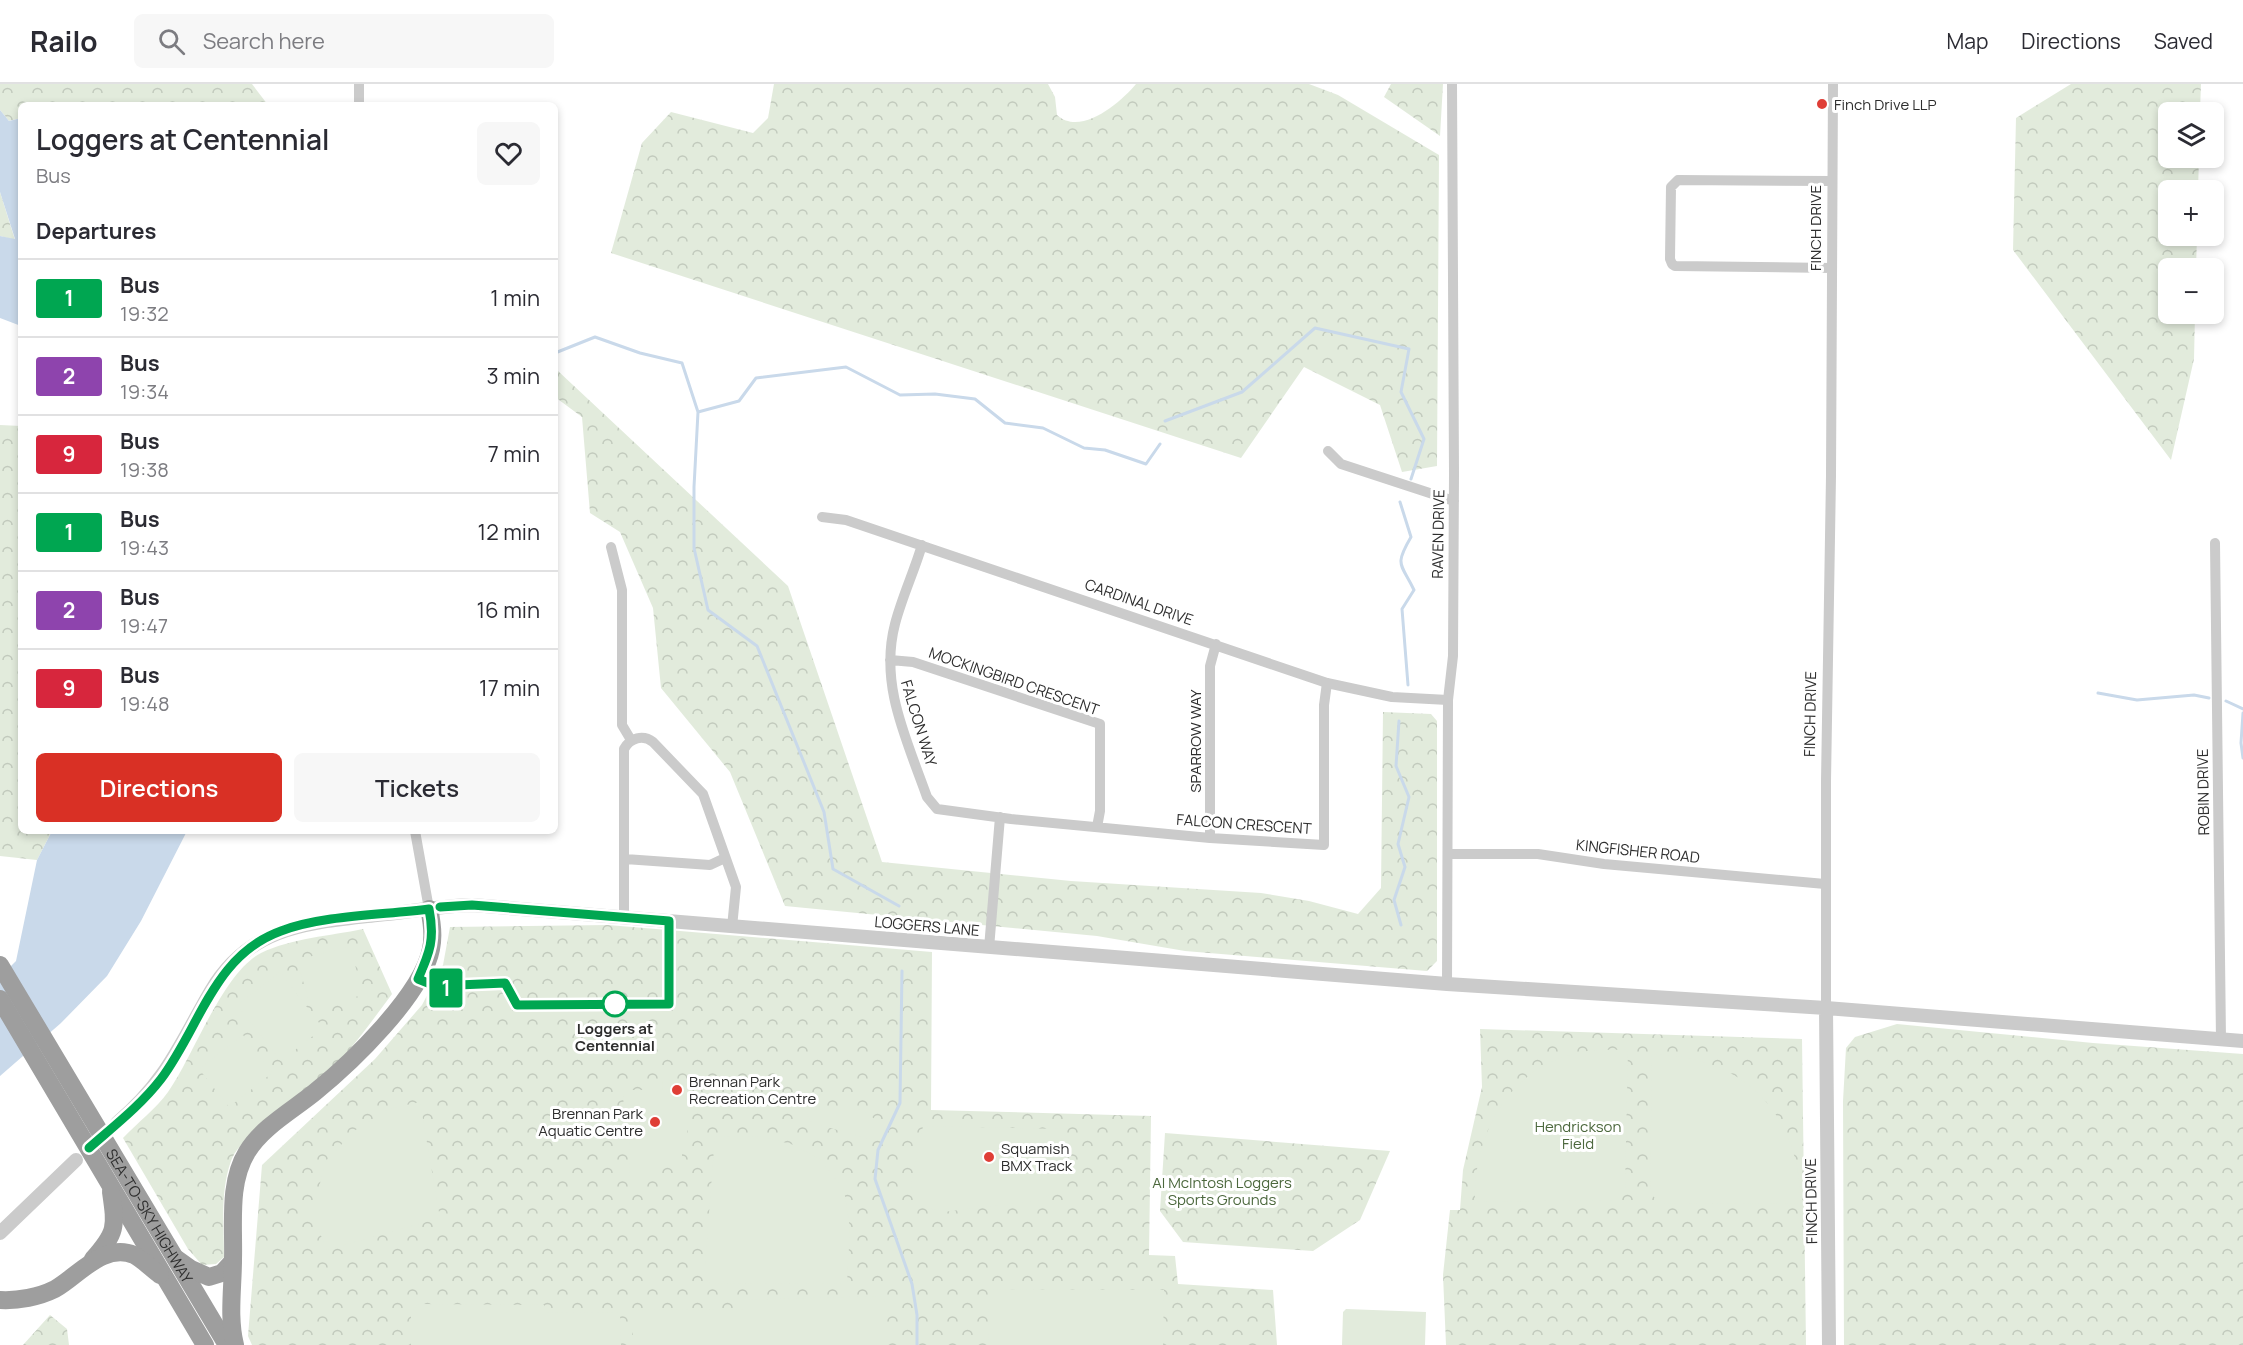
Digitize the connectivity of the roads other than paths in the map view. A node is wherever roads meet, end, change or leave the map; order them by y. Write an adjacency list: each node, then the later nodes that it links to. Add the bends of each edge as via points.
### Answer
1 (359, 84): 4 (street)
2 (1452, 84): 8 (street, RAVEN DRIVE)
3 (1833, 84): 5 (street, FINCH DRIVE)
4 (359, 102)
5 (1832, 181): 6 (street, FINCH DRIVE); 6 (street, via 1678,180 1671,187 1670,260 1676,266)
6 (1831, 268): 25 (street, FINCH DRIVE)
7 (1328, 451): 8 (street, via 1341,464)
8 (1454, 501): 16 (street, RAVEN DRIVE, via 1453,656)
9 (822, 517): 11 (street, CARDINAL DRIVE, via 846,520)
10 (2215, 543): 34 (street, ROBIN DRIVE)
11 (922, 545): 13 (street, CARDINAL DRIVE); 14 (street, FALCON WAY, via 895,624)
12 (610, 547): 17 (street, via 622,590 622,725)
13 (1216, 644): 15 (street, CARDINAL DRIVE); 21 (street, SPARROW WAY, via 1210,666)
14 (890, 660): 18 (street, FALCON WAY, via 893,699 931,804 945,811); 19 (street, MOCKINGBIRD CRESCENT, via 913,662 1100,724)
15 (1327, 683): 16 (street, CARDINAL DRIVE, via 1392,697); 21 (street, FALCON CRESCENT, via 1324,845)
16 (1448, 700): 22 (street, RAVEN DRIVE)
17 (631, 740): 23 (street, via 649,739 700,790); 24 (street, via 624,749)
18 (1000, 817): 19 (street, FALCON CRESCENT); 29 (street)
19 (1097, 827): 21 (street, FALCON CRESCENT)
20 (416, 834): 26 (street)
21 (1210, 838)
22 (1448, 854): 25 (street, KINGFISHER ROAD, via 1538,854 1604,864); 31 (street, RAVEN DRIVE)
23 (725, 858): 24 (street, via 710,865); 28 (street, via 736,887)
24 (625, 859): 27 (street)
25 (1825, 884): 33 (street, FINCH DRIVE)
26 (429, 909): 27 (street, LOGGERS LANE, via 472,905); 36 (street, via 304,924 254,945 233,963 212,990 160,1079 138,1106); 41 (highway, via 433,928 431,950 406,998 363,1049 255,1140 246,1153 235,1189)
27 (624, 917): 28 (street, LOGGERS LANE)
28 (732, 927): 29 (street, LOGGERS LANE)
29 (989, 948): 31 (street, LOGGERS LANE)
30 (0, 965): 40 (highway, SEA-TO-SKY HIGHWAY)
31 (1447, 984): 33 (street, LOGGERS LANE)
32 (0, 999): 38 (highway, SEA-TO-SKY HIGHWAY)
33 (1826, 1008): 34 (street, LOGGERS LANE); 48 (street, FINCH DRIVE)
34 (2221, 1040): 35 (street, LOGGERS LANE)
35 (2243, 1041)
36 (117, 1123)
37 (76, 1160): 39 (street)
38 (110, 1182): 42 (highway, via 115,1219 110,1240); 43 (highway, SEA-TO-SKY HIGHWAY)
39 (0, 1233)
40 (174, 1256): 41 (highway, via 209,1277 222,1273); 46 (highway, SEA-TO-SKY HIGHWAY)
41 (233, 1261): 47 (highway)
42 (88, 1265): 43 (highway, via 109,1253 132,1255); 44 (highway, via 54,1289 11,1301)
43 (167, 1279): 45 (highway, SEA-TO-SKY HIGHWAY)
44 (0, 1299)
45 (205, 1345)
46 (226, 1345)
47 (235, 1345)
48 (1829, 1345)

